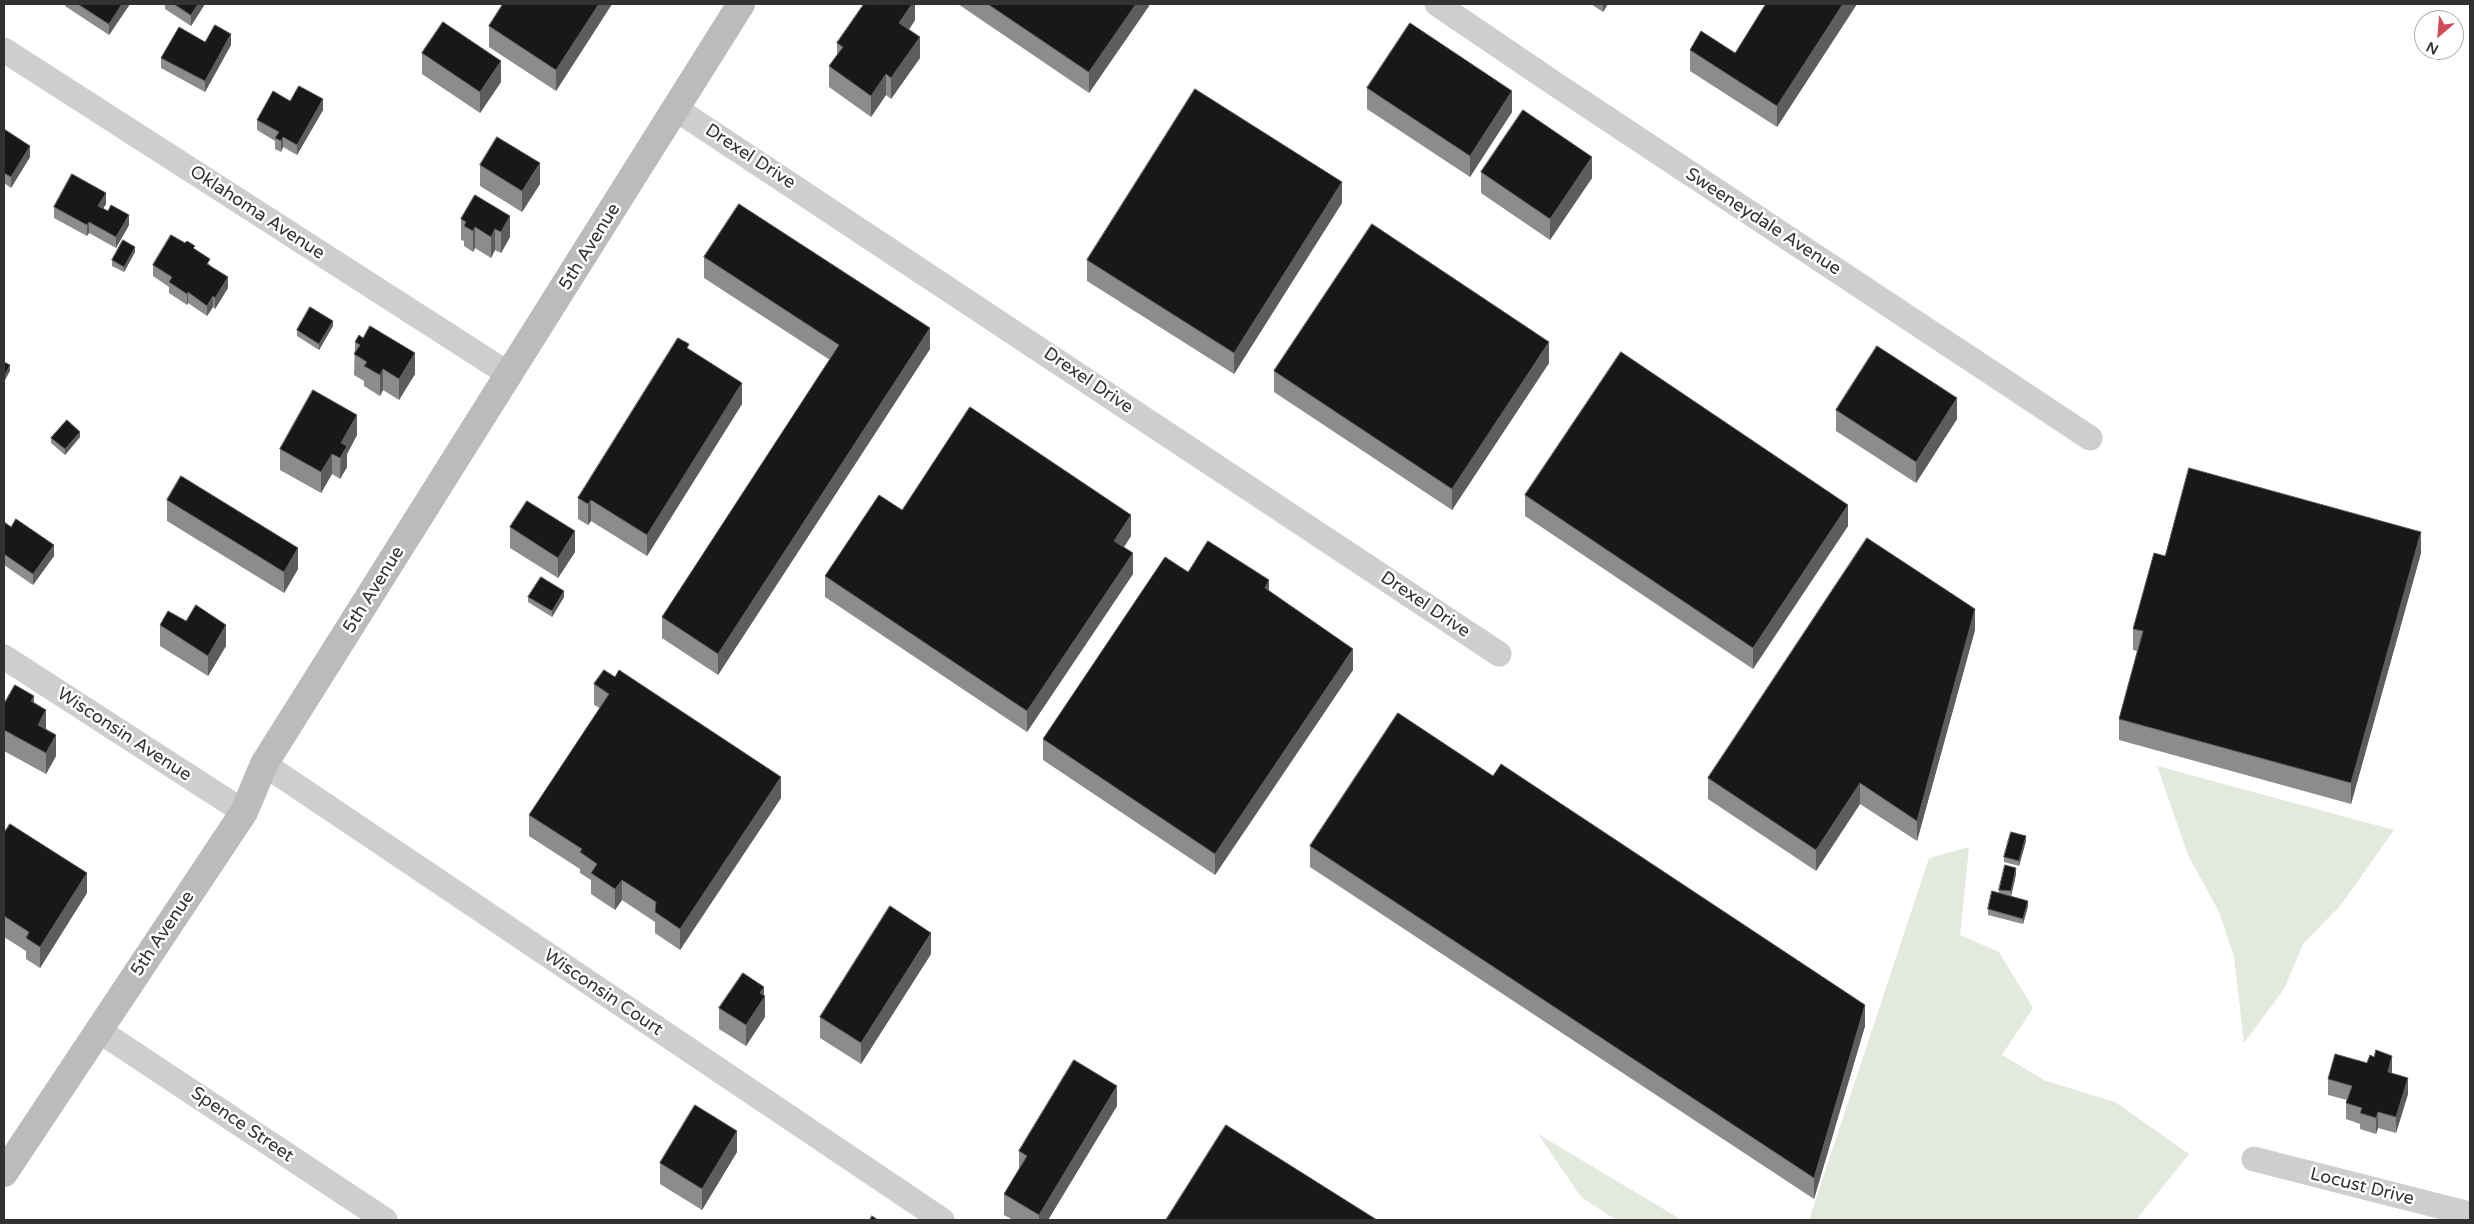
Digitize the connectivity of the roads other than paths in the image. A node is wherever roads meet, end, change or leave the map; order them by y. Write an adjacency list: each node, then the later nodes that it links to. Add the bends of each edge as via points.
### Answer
1 (742, 4): 4 (main road, 5th Avenue)
2 (1438, 4): 6 (street, Sweeneydale Avenue)
3 (4, 50): 5 (street, Oklahoma Avenue)
4 (676, 108): 5 (main road, 5th Avenue); 7 (street, Drexel Drive)
5 (510, 375): 9 (main road, 5th Avenue)
6 (2090, 438)
7 (1499, 654)
8 (4, 657): 10 (street, Wisconsin Avenue)
9 (264, 764): 10 (main road, 5th Avenue); 16 (street, Wisconsin Court)
10 (244, 812): 11 (main road, 5th Avenue)
11 (98, 1030): 13 (main road, 5th Avenue); 15 (street, Spence Street)
12 (2254, 1159): 14 (street, Locust Drive)
13 (4, 1173)
14 (2470, 1214)
15 (385, 1220)
16 (942, 1220)

